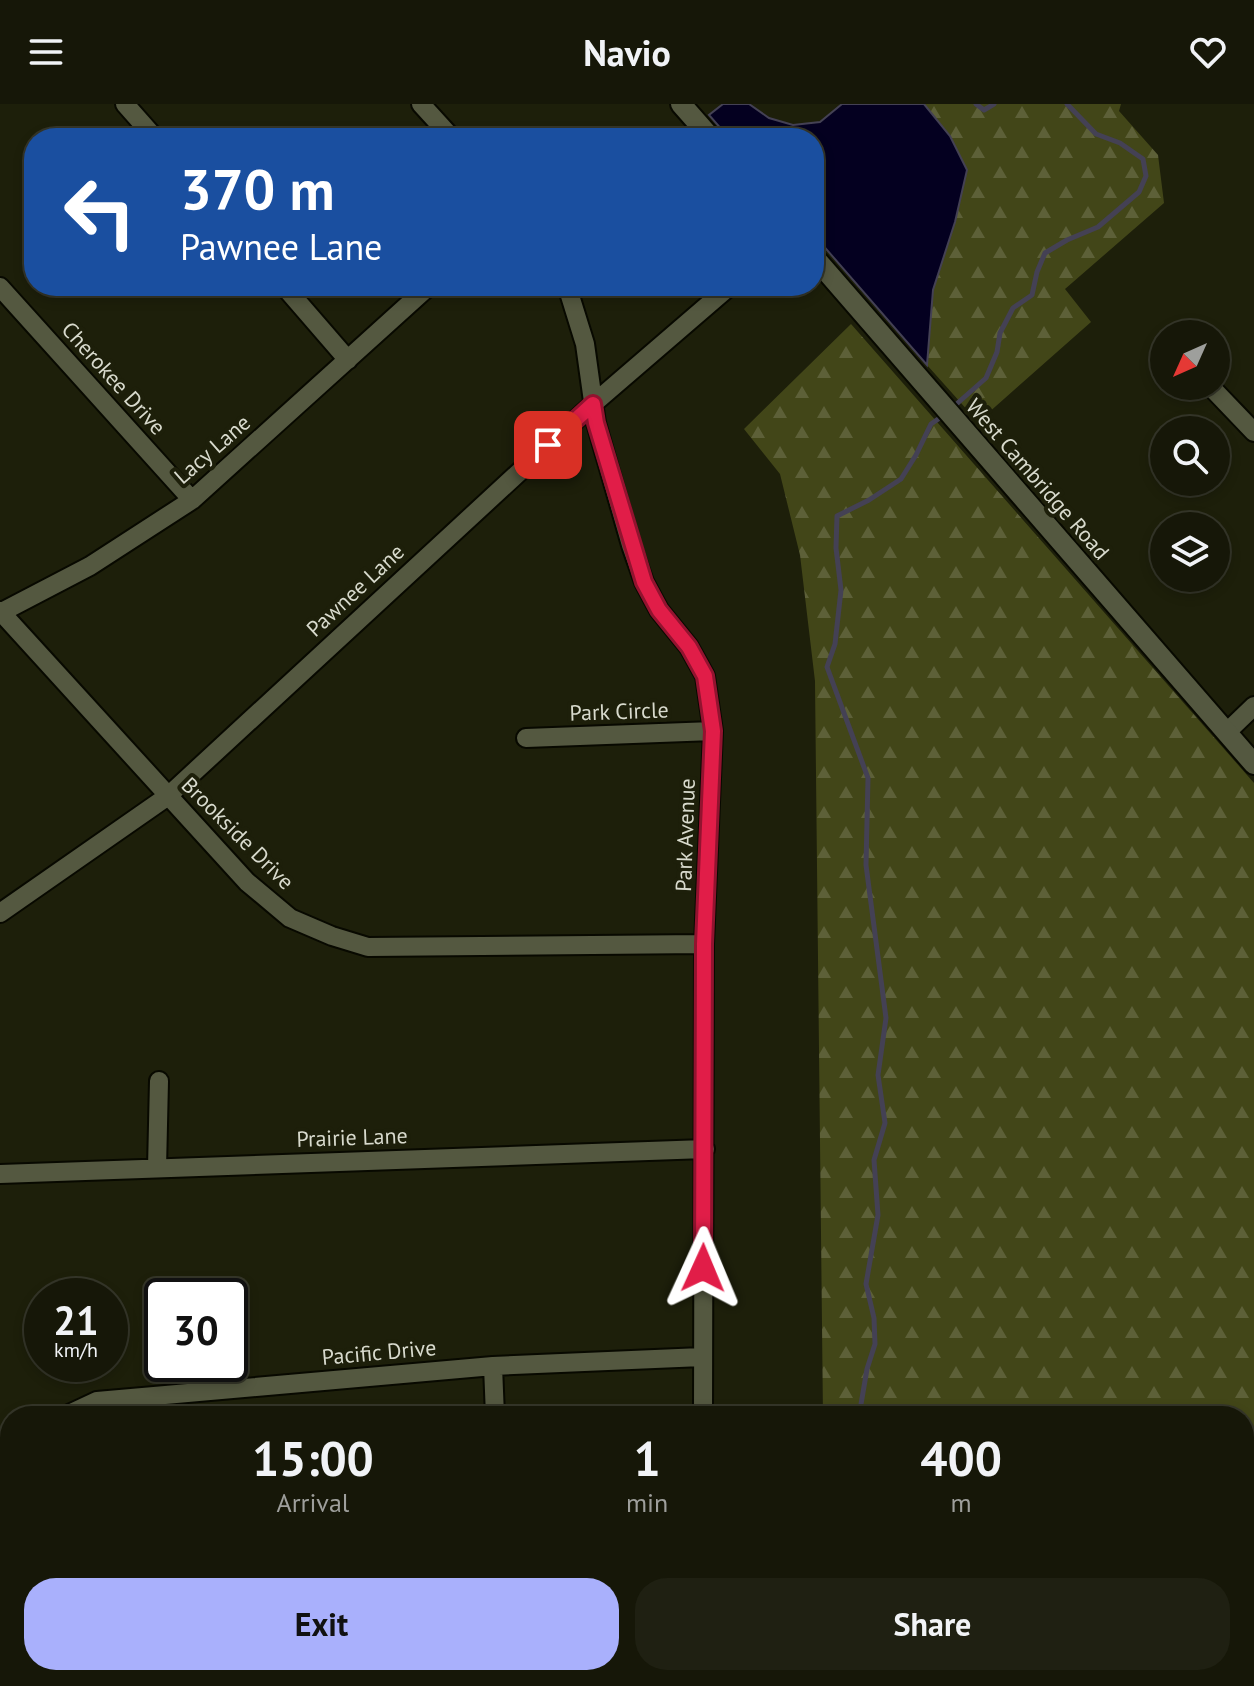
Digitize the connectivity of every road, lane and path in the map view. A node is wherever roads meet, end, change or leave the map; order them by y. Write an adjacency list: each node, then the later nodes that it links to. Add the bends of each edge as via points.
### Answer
1 (125, 104): 4 (street)
2 (421, 104): 5 (street)
3 (681, 104): 6 (street)
4 (146, 128)
5 (443, 128)
6 (702, 128)
7 (824, 268): 21 (street, West Cambridge Road)
8 (0, 287): 17 (street, Cherokee Drive)
9 (293, 296): 13 (street)
10 (418, 296): 13 (street, Lacy Lane)
11 (570, 296): 15 (street, Park Avenue, via 585,344)
12 (718, 296): 15 (street, Pawnee Lane)
13 (348, 360): 17 (street, Lacy Lane)
14 (1223, 400): 16 (street)
15 (593, 404): 20 (street, Park Avenue, via 644,582 705,676); 24 (street, Pawnee Lane)
16 (1254, 432)
17 (192, 500): 18 (street, Lacy Lane, via 90,566)
18 (1, 612): 24 (street, Brookside Drive)
19 (1254, 706): 21 (street)
20 (713, 731): 22 (street, Park Circle); 26 (street, Park Avenue)
21 (1227, 732): 23 (street, West Cambridge Road)
22 (526, 738)
23 (1254, 764)
24 (168, 796): 25 (street, Pawnee Lane); 26 (street, Brookside Drive, via 247,882 290,918 368,947)
25 (0, 913)
26 (704, 944): 28 (street, Park Avenue)
27 (159, 1081): 29 (street)
28 (705, 1149): 29 (street, Prairie Lane); 31 (street, Park Avenue)
29 (157, 1168): 30 (street, Prairie Lane)
30 (0, 1174)
31 (702, 1357): 32 (street, Pacific Drive); 35 (street, Park Avenue)
32 (493, 1366): 33 (street, Pacific Drive); 34 (street)
33 (116, 1406)
34 (495, 1406)
35 (703, 1406)

